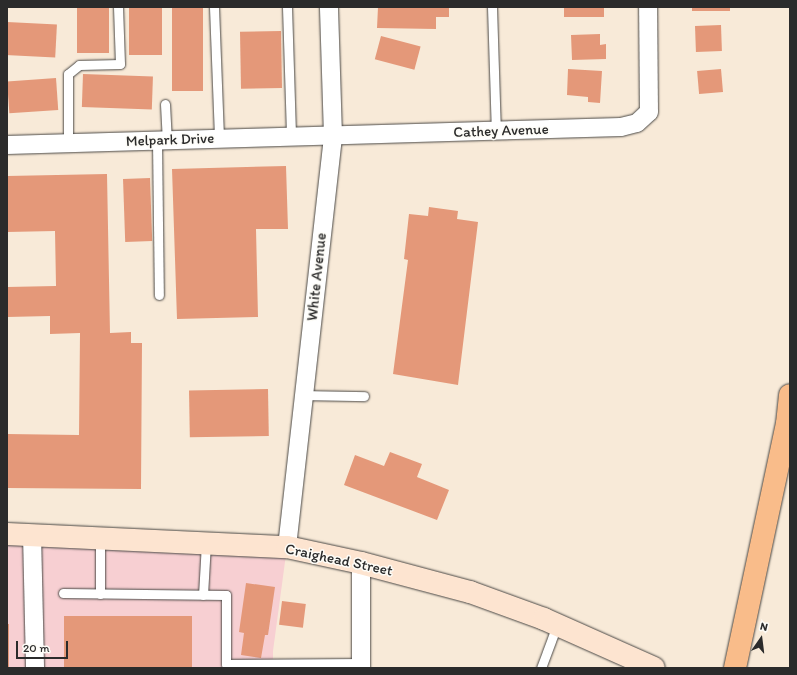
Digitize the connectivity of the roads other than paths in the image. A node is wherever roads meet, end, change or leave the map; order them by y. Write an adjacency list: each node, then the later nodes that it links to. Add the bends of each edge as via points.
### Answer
1 (118, 7): 13 (lane, via 120,64 80,65 68,74)
2 (214, 7): 11 (lane)
3 (287, 7): 10 (lane)
4 (329, 7): 9 (street, White Avenue)
5 (492, 7): 8 (lane)
6 (648, 7): 8 (street, Cathey Avenue, via 649,112 637,123 621,127)
7 (165, 104): 12 (lane)
8 (496, 131): 9 (street, Cathey Avenue)
9 (333, 136): 10 (street, Melpark Drive); 16 (street, White Avenue)
10 (291, 137): 11 (street, Melpark Drive)
11 (219, 138): 12 (street, Melpark Drive)
12 (162, 140): 13 (street, Melpark Drive); 15 (lane)
13 (68, 143): 14 (street, Melpark Drive)
14 (7, 145)
15 (159, 295)
16 (304, 395): 18 (lane); 23 (street, White Avenue)
17 (790, 395): 33 (highway, via 787,424)
18 (364, 396)
19 (7, 534): 20 (street, Craighead Street)
20 (32, 534): 21 (street, Craighead Street); 32 (street)
21 (100, 538): 22 (street, Craighead Street); 26 (lane)
22 (206, 543): 23 (street, Craighead Street); 27 (lane)
23 (287, 547): 24 (street, Craighead Street)
24 (361, 563): 28 (street, Craighead Street, via 470,592); 29 (street)
25 (63, 593): 26 (lane)
26 (100, 594): 27 (lane)
27 (203, 595): 29 (lane, via 226,595 226,664)
28 (557, 625): 30 (lane); 31 (street, Craighead Street)
29 (361, 666)
30 (544, 666)
31 (644, 666)
32 (35, 668)
33 (735, 668)

